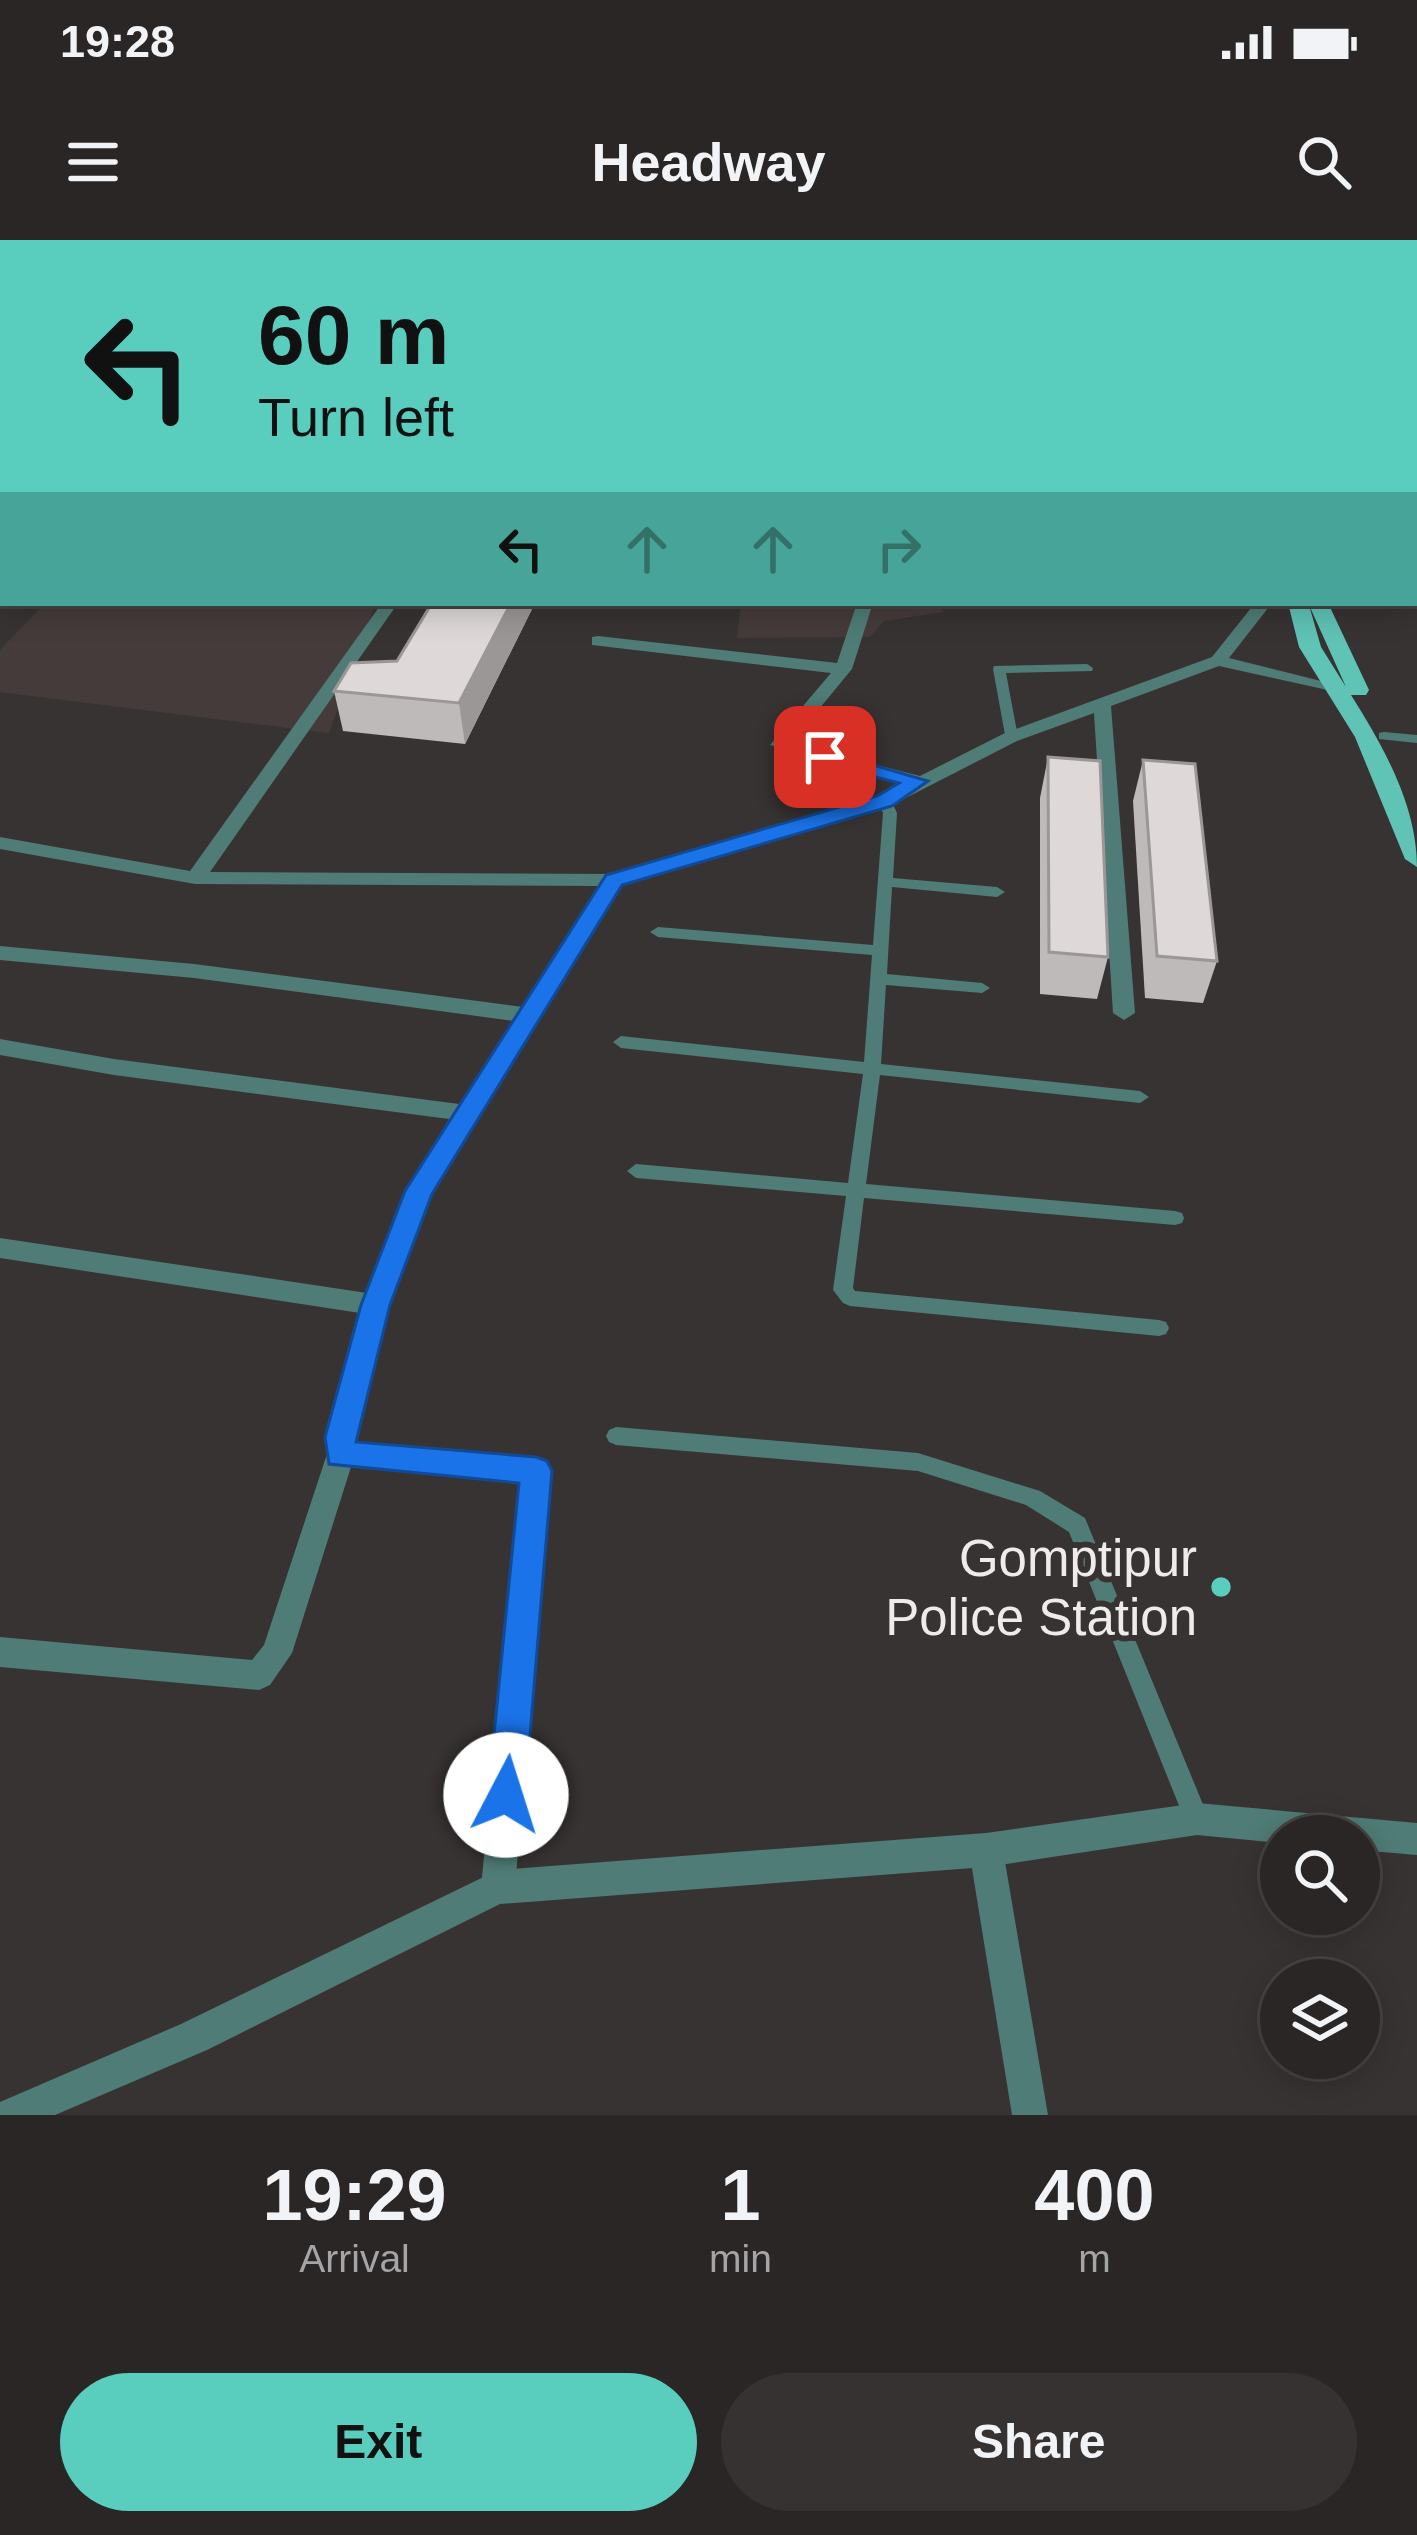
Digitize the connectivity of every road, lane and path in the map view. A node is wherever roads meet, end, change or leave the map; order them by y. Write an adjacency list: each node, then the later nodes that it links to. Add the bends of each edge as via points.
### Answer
1 (388, 606): 20 (street)
2 (865, 606): 9 (street)
3 (1262, 606): 7 (street)
4 (1299, 606): 10 (main road)
5 (1319, 606): 12 (main road)
6 (598, 641): 9 (street)
7 (1218, 661): 10 (street); 11 (street)
8 (1087, 668): 13 (lane, via 999,670)
9 (843, 669): 15 (street, via 779,745)
10 (1332, 686): 19 (main road, via 1366,737)
11 (1102, 704): 13 (street); 29 (street)
12 (1384, 736): 14 (lane); 17 (main road)
13 (1010, 737): 15 (street)
14 (1417, 739)
15 (917, 781): 16 (street)
16 (884, 801): 21 (street); 22 (lane)
17 (1417, 813)
18 (0, 843): 20 (street)
19 (1417, 859)
20 (194, 878): 21 (street)
21 (614, 880): 30 (street)
22 (885, 882): 23 (lane); 25 (lane)
23 (997, 892)
24 (658, 932): 25 (lane)
25 (880, 951): 27 (lane)
26 (0, 953): 30 (street)
27 (878, 979): 28 (lane); 33 (lane)
28 (982, 988)
29 (1124, 1013)
30 (529, 1015): 35 (street)
31 (621, 1042): 33 (lane)
32 (0, 1047): 35 (street)
33 (872, 1068): 34 (lane); 37 (lane)
34 (1140, 1097)
35 (465, 1113): 40 (street, via 419,1191)
36 (636, 1171): 37 (lane)
37 (856, 1188): 38 (lane); 41 (lane, via 843,1290 850,1298)
38 (1175, 1218)
39 (0, 1248): 40 (street)
40 (375, 1305): 43 (street)
41 (1159, 1328)
42 (616, 1436): 45 (lane, via 918,1462 1032,1498 1077,1525)
43 (340, 1454): 44 (street, via 277,1653 259,1675); 48 (street, via 536,1471)
44 (0, 1652)
45 (1197, 1819): 46 (street); 47 (street)
46 (1417, 1839)
47 (986, 1850): 48 (street); 50 (street)
48 (498, 1888): 49 (street, via 194,2037)
49 (12, 2115)
50 (1030, 2115)

